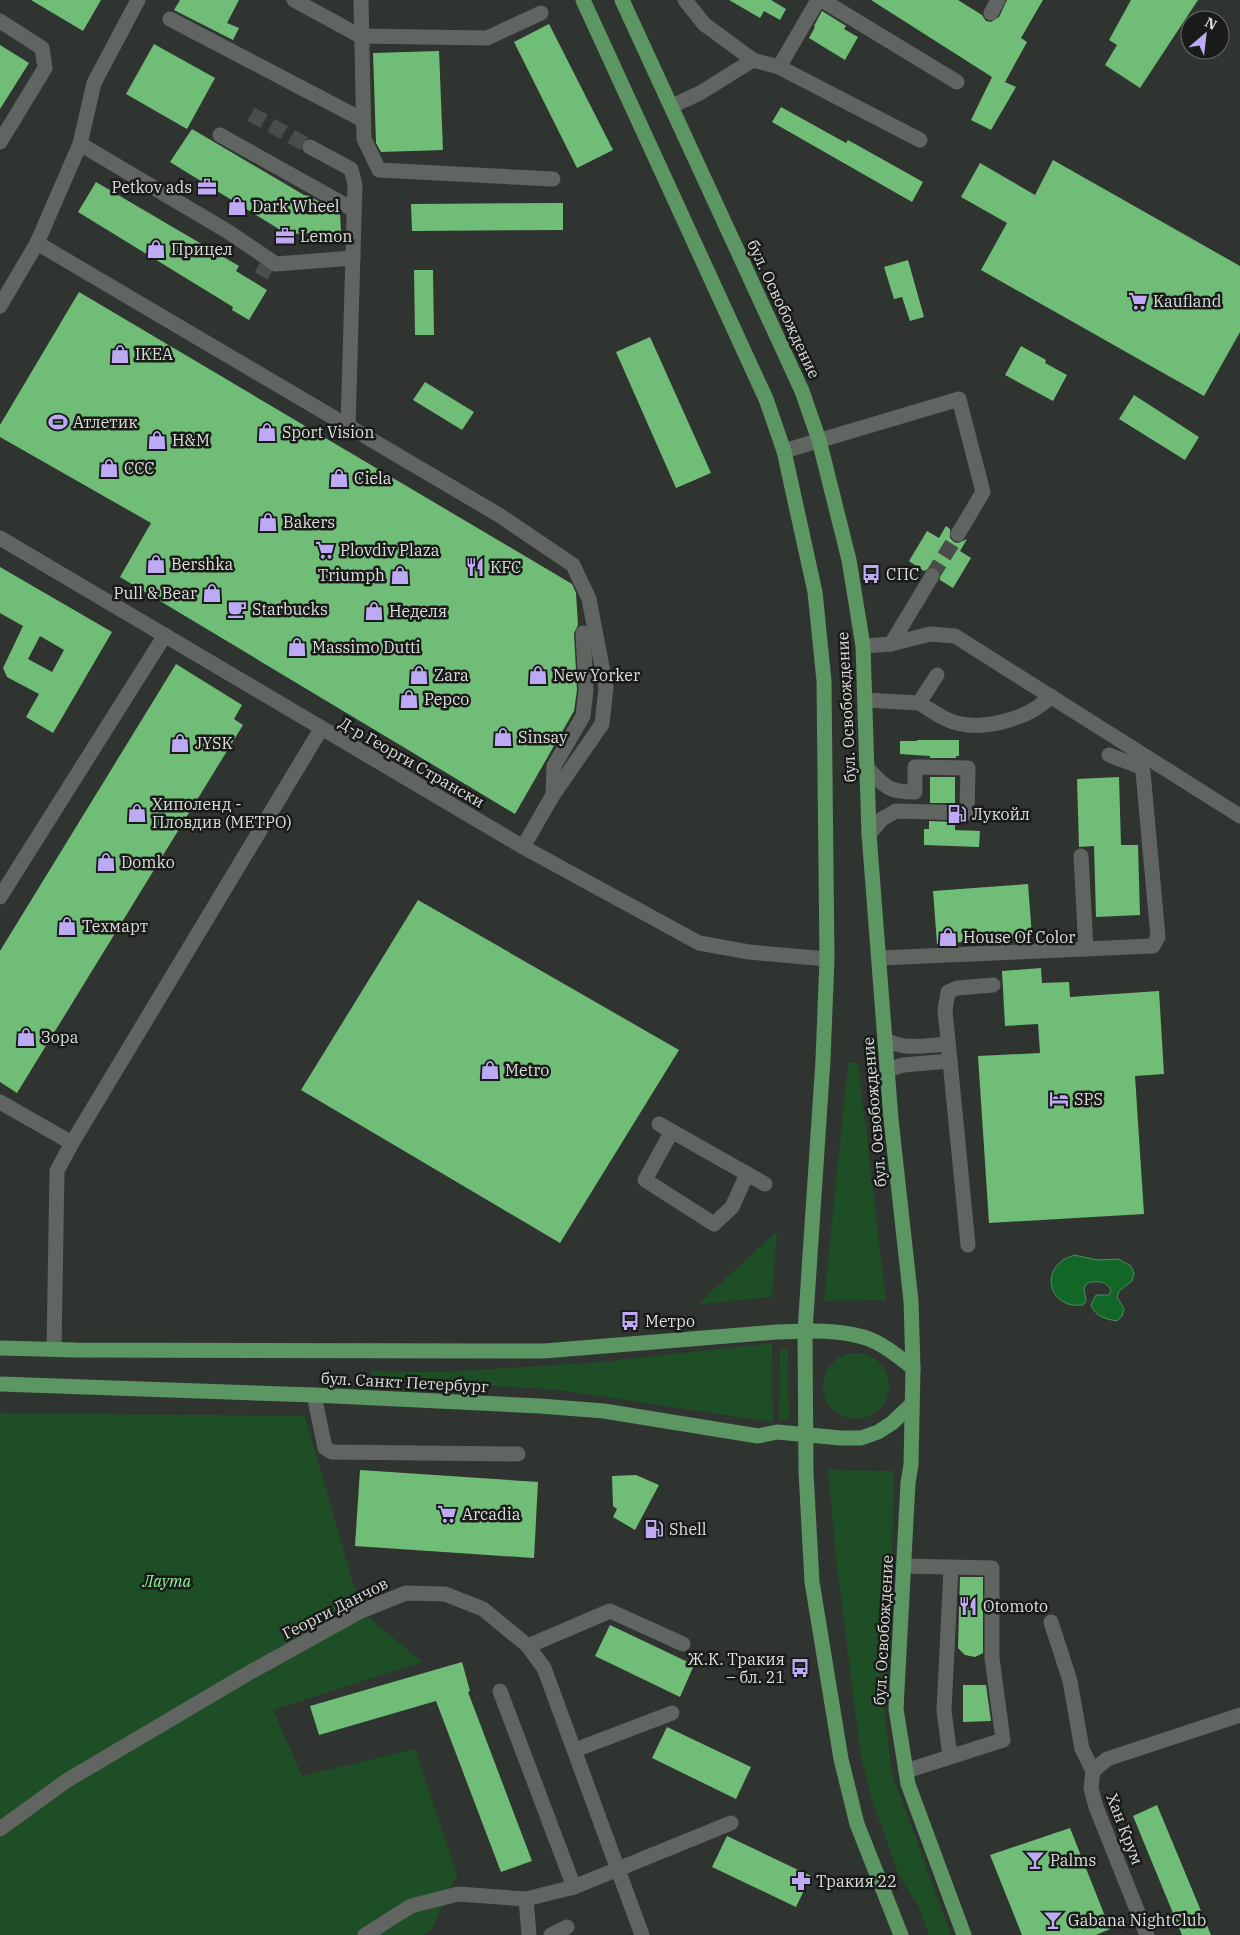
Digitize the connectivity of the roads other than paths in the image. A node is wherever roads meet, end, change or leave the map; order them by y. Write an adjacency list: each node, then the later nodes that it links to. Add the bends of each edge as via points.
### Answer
1 (138, 0): 20 (street, via 94,83)
2 (294, 0): 11 (street)
3 (361, 0): 11 (street)
4 (583, 0): 29 (main road, бул. Освобождение, via 766,400)
5 (622, 0): 15 (main road, бул. Освобождение)
6 (685, 0): 12 (street, via 704,24)
7 (820, 0): 13 (street); 14 (street)
8 (541, 14): 11 (street, via 487,38)
9 (170, 19): 16 (street)
10 (0, 21): 19 (street, via 42,48 45,68)
11 (360, 36): 16 (street)
12 (752, 60): 13 (street); 15 (street, via 700,93)
13 (779, 66): 18 (street)
14 (957, 82)
15 (672, 106): 28 (main road, бул. Освобождение, via 802,390)
16 (363, 120): 22 (street, via 364,139 379,170)
17 (220, 135): 23 (street)
18 (920, 140)
19 (0, 142)
20 (80, 144): 24 (street); 25 (street, via 276,264)
21 (310, 147): 23 (street, via 351,169 355,185)
22 (553, 179)
23 (354, 210): 25 (street)
24 (37, 243): 26 (street); 27 (street)
25 (353, 258): 27 (street)
26 (0, 306)
27 (348, 426): 44 (street, via 499,515 573,565 589,599 606,688 602,724)
28 (819, 440): 29 (street); 30 (street, via 960,399 983,492); 36 (main road, бул. Освобождение, via 849,560)
29 (784, 451): 52 (main road, бул. Освобождение, via 815,592 824,681)
30 (958, 534)
31 (0, 538): 34 (street, Д-р Георги Странски)
32 (932, 576): 35 (street)
33 (582, 633): 44 (street, via 586,690 583,716 554,766)
34 (165, 635): 41 (street, Д-р Георги Странски); 49 (street)
35 (891, 644): 36 (street); 38 (street, via 930,634 955,636)
36 (863, 646): 39 (main road, бул. Освобождение)
37 (937, 675): 40 (street)
38 (1052, 696): 40 (street, via 1042,706 993,725 969,725 947,720); 45 (street)
39 (865, 700): 40 (street); 43 (main road, бул. Освобождение)
40 (919, 703)
41 (321, 729): 47 (street, Д-р Георги Странски); 61 (street)
42 (1109, 755): 50 (street, via 1141,767 1143,772 1158,937 1153,946)
43 (868, 768): 46 (main road, бул. Освобождение); 46 (street, via 896,792 915,792 915,767 968,768 967,813 896,811 882,819)
44 (553, 796): 47 (street)
45 (1240, 816)
46 (869, 834): 51 (main road, бул. Освобождение)
47 (523, 847): 52 (street, Д-р Георги Странски, via 699,943 749,952)
48 (1082, 856): 50 (street)
49 (0, 897)
50 (1086, 949): 51 (street)
51 (879, 958): 54 (main road, бул. Освобождение)
52 (828, 959): 65 (main road, бул. Освобождение)
53 (993, 985): 55 (street, via 957,988 948,992 945,1010)
54 (886, 1039): 55 (street, via 895,1045 905,1046); 57 (main road, бул. Освобождение)
55 (948, 1044): 56 (street)
56 (950, 1061): 57 (street, via 903,1065); 64 (street)
57 (887, 1070): 68 (main road, бул. Освобождение, via 911,1301)
58 (0, 1102): 61 (street)
59 (658, 1124): 60 (street)
60 (672, 1131): 62 (street); 62 (street, via 645,1180 714,1224 732,1207)
61 (72, 1143): 67 (street, via 57,1172)
62 (746, 1174): 63 (street)
63 (765, 1184)
64 (968, 1245)
65 (805, 1331): 67 (main road, бул. Санкт Петербург, via 544,1350); 68 (main road, бул. Санкт Петербург, via 864,1337); 72 (main road, бул. Освобождение)
66 (0, 1348): 67 (main road, бул. Санкт Петербург)
67 (54, 1349)
68 (913, 1368): 71 (main road, бул. Освобождение)
69 (0, 1384): 70 (main road, бул. Санкт Петербург)
70 (314, 1395): 72 (main road, бул. Санкт Петербург, via 604,1411 758,1436 777,1432); 73 (street, via 325,1448 332,1452)
71 (911, 1405): 72 (main road, бул. Санкт Петербург, via 892,1423 861,1438); 74 (main road, бул. Освобождение, via 911,1465)
72 (806, 1436): 96 (main road, via 812,1582 841,1759 857,1824)
73 (518, 1454)
74 (904, 1566): 75 (street); 84 (main road, бул. Освобождение, via 896,1709)
75 (951, 1568): 83 (street, via 944,1711); 83 (street, via 992,1568 992,1658 1003,1740)
76 (1051, 1622): 85 (street, via 1070,1681 1082,1749)
77 (683, 1644): 78 (street, via 610,1610)
78 (528, 1646): 82 (street, Георги Данчов, via 544,1668); 87 (street, Георги Данчов, via 483,1608 445,1594 406,1593 361,1611 248,1674 66,1781)
79 (500, 1691): 89 (street)
80 (672, 1713): 82 (street)
81 (1240, 1715): 85 (street, via 1107,1759)
82 (575, 1750): 88 (street, Георги Данчов)
83 (950, 1756): 84 (street)
84 (906, 1771): 97 (main road, бул. Освобождение)
85 (1093, 1771): 98 (street, Хан Крум, via 1091,1788 1096,1807)
86 (731, 1823): 88 (street)
87 (0, 1829)
88 (618, 1870): 89 (street); 95 (street, Георги Данчов)
89 (574, 1887): 90 (street)
90 (526, 1899): 92 (street, via 458,1894 411,1906); 93 (street)
91 (567, 1927): 94 (street)
92 (365, 1935)
93 (529, 1935)
94 (551, 1935)
95 (642, 1935)
96 (901, 1935)
97 (964, 1935)
98 (1147, 1935)

